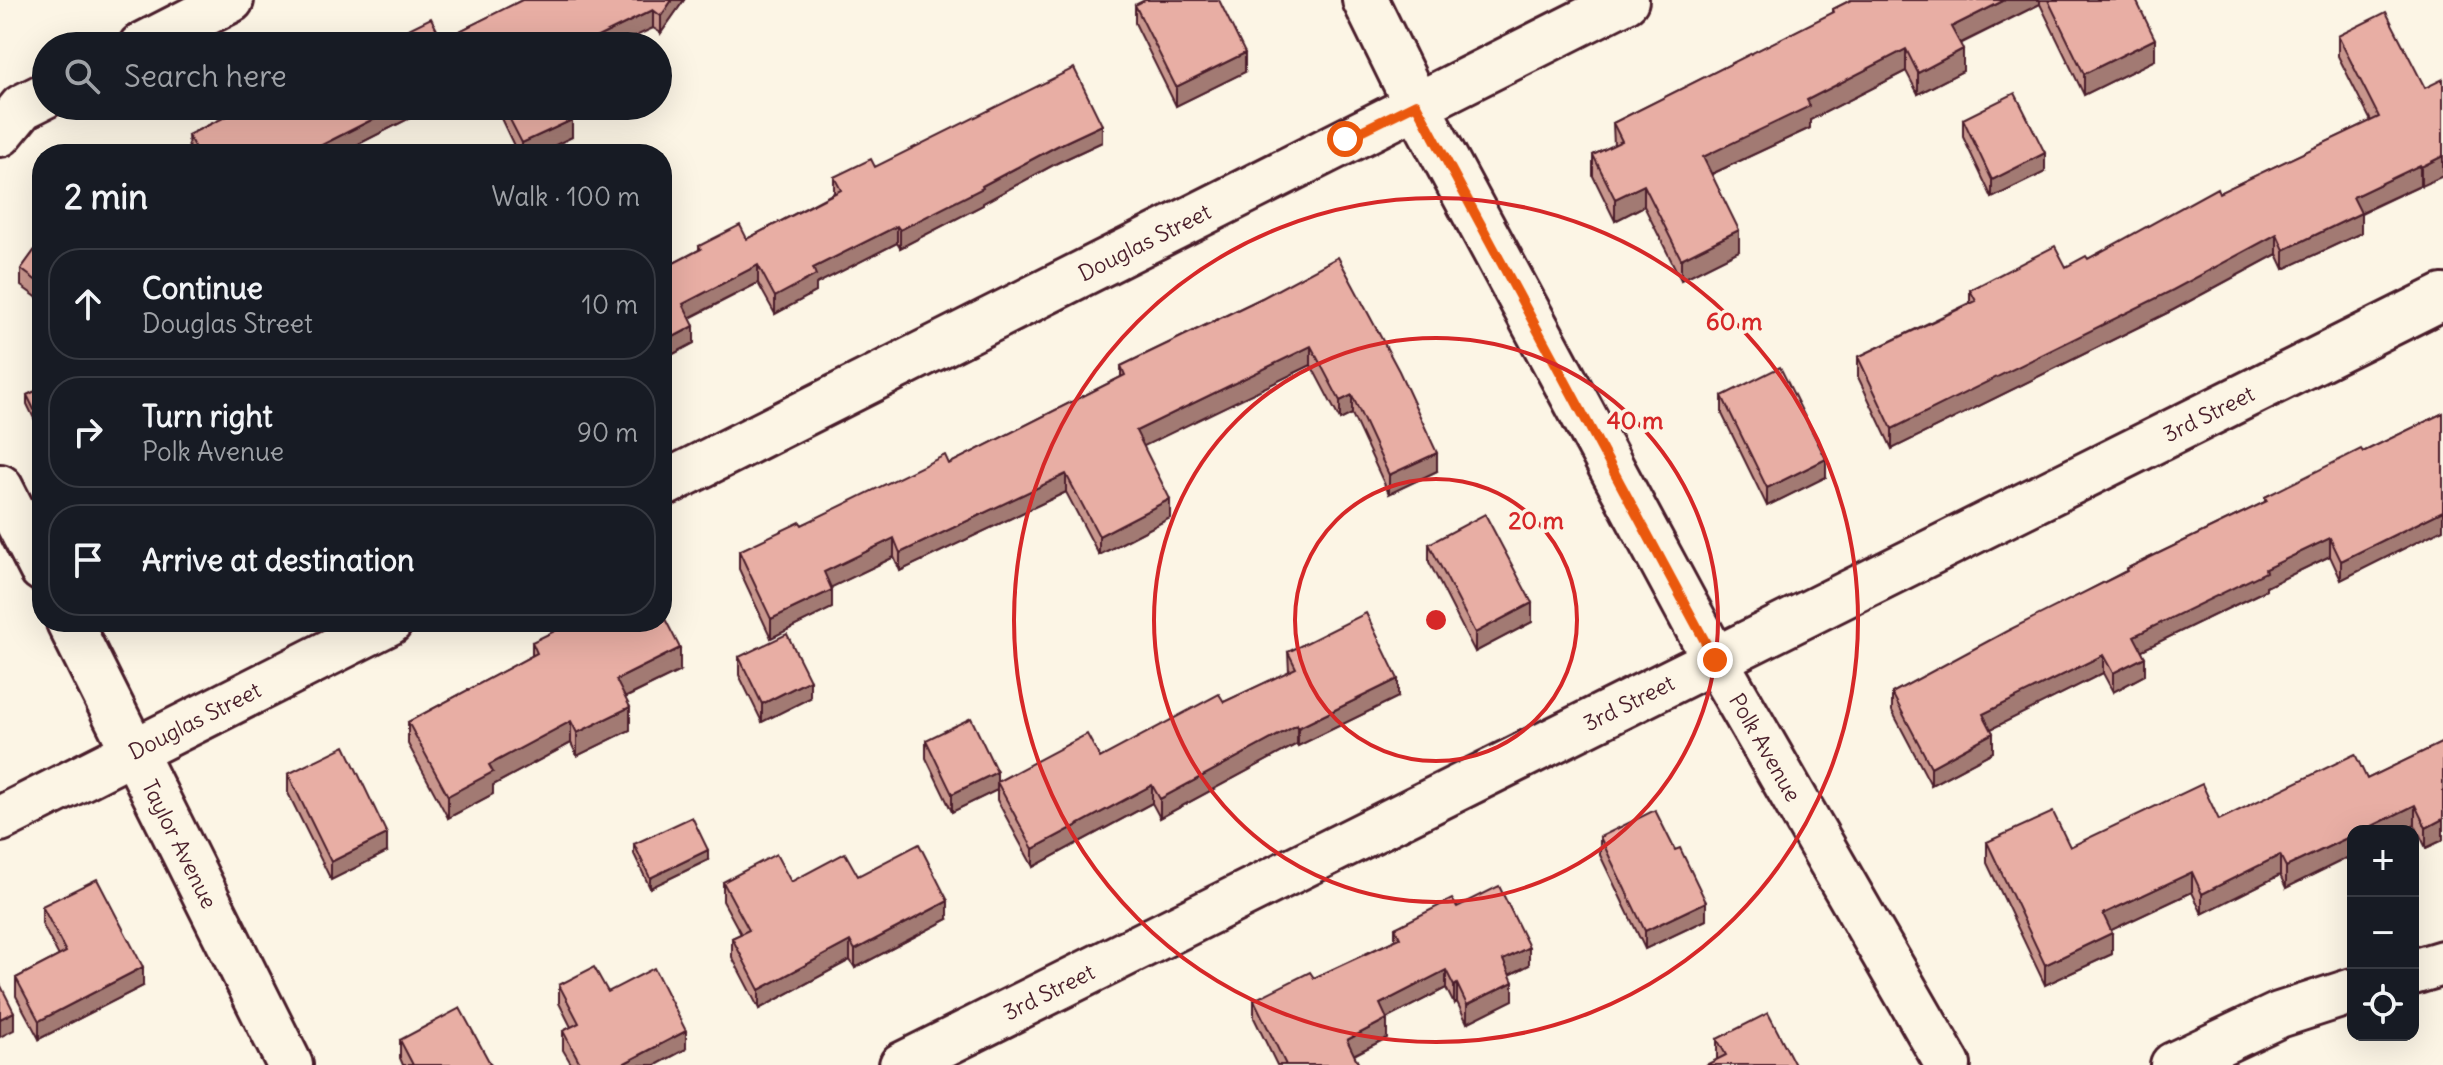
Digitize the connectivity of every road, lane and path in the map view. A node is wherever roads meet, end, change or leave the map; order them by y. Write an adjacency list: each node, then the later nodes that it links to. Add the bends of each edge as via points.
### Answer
1 (231, 0): 4 (street)
2 (1365, 0): 6 (street, Polk Avenue)
3 (1626, 0): 6 (street, Douglas Street)
4 (168, 32)
5 (32, 102): 7 (street)
6 (1416, 104): 9 (street, Douglas Street); 14 (street, Polk Avenue)
7 (0, 134)
8 (2443, 297): 14 (street, 3rd Street)
9 (672, 480)
10 (0, 487): 11 (street)
11 (32, 549)
12 (74, 632): 15 (street, Taylor Avenue)
13 (370, 632): 15 (street, Douglas Street)
14 (1715, 660): 21 (street, 3rd Street); 22 (street, Polk Avenue)
15 (135, 751): 16 (street, Douglas Street); 20 (street, Taylor Avenue)
16 (0, 819)
17 (2443, 963): 18 (street)
18 (2419, 970)
19 (2347, 993): 23 (street, via 2279,1015)
20 (290, 1065)
21 (902, 1065)
22 (1948, 1065)
23 (2173, 1065)

